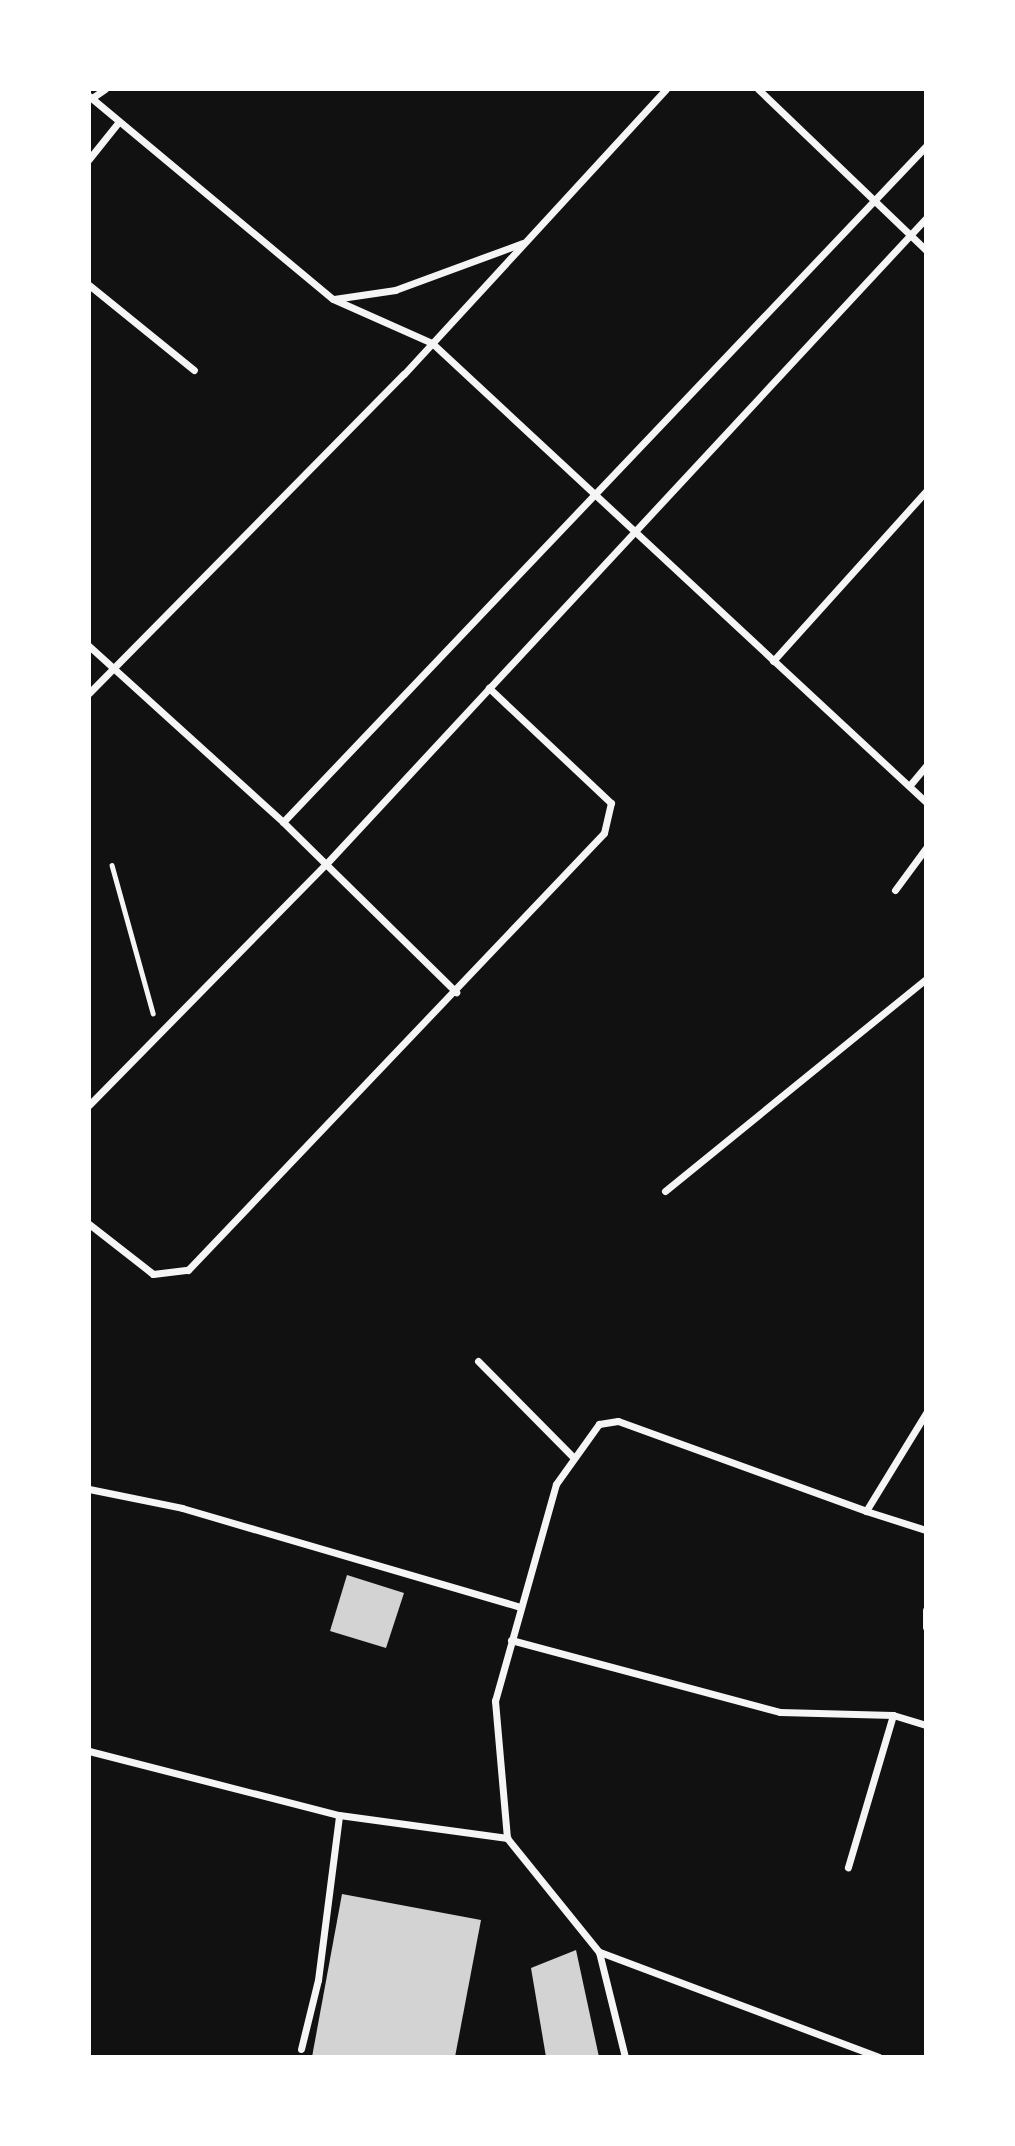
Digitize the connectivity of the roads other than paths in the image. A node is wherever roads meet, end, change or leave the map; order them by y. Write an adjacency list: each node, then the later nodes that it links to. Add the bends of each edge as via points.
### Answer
1 (106, 89): 4 (street)
2 (666, 89): 11 (street)
3 (758, 89): 8 (street)
4 (90, 97): 5 (street)
5 (117, 124): 7 (street); 14 (street)
6 (926, 146): 8 (street)
7 (89, 159)
8 (874, 195): 10 (street); 18 (street)
9 (926, 218): 10 (street)
10 (909, 234): 12 (street); 19 (street)
11 (524, 243): 14 (street, via 395,290); 15 (street)
12 (926, 250)
13 (89, 285): 16 (street)
14 (333, 299): 15 (street)
15 (432, 343): 18 (street); 22 (street)
16 (194, 370)
17 (926, 491): 21 (street)
18 (590, 494): 19 (street); 28 (street)
19 (633, 535): 21 (street); 23 (street)
20 (89, 646): 22 (street)
21 (773, 661): 26 (street)
22 (112, 670): 24 (street); 28 (street)
23 (489, 688): 30 (street); 33 (street, via 611,803 611,816 604,833)
24 (89, 692)
25 (926, 766): 26 (street)
26 (910, 785): 27 (street)
27 (926, 802)
28 (283, 822): 30 (street)
29 (926, 848): 31 (street)
30 (326, 864): 33 (street); 34 (street)
31 (895, 890)
32 (926, 979): 35 (street)
33 (456, 992): 36 (street, via 188,1270 153,1274)
34 (89, 1105)
35 (664, 1191)
36 (89, 1224)
37 (478, 1361): 39 (street)
38 (926, 1413): 41 (street)
39 (572, 1456): 41 (street, via 599,1424 618,1421); 43 (street, via 556,1484)
40 (89, 1489): 43 (street, via 182,1508)
41 (869, 1510): 42 (street)
42 (926, 1530)
43 (520, 1607): 46 (street)
44 (926, 1609): 45 (street)
45 (926, 1627)
46 (511, 1640): 47 (street, via 780,1712); 51 (street, via 495,1701)
47 (893, 1716): 48 (street); 52 (street)
48 (926, 1725)
49 (89, 1751): 50 (street)
50 (339, 1815): 51 (street); 54 (street, via 318,1980)
51 (507, 1838): 53 (street)
52 (848, 1867)
53 (599, 1952): 55 (street); 56 (street)
54 (302, 2049)
55 (625, 2057)
56 (879, 2057)

